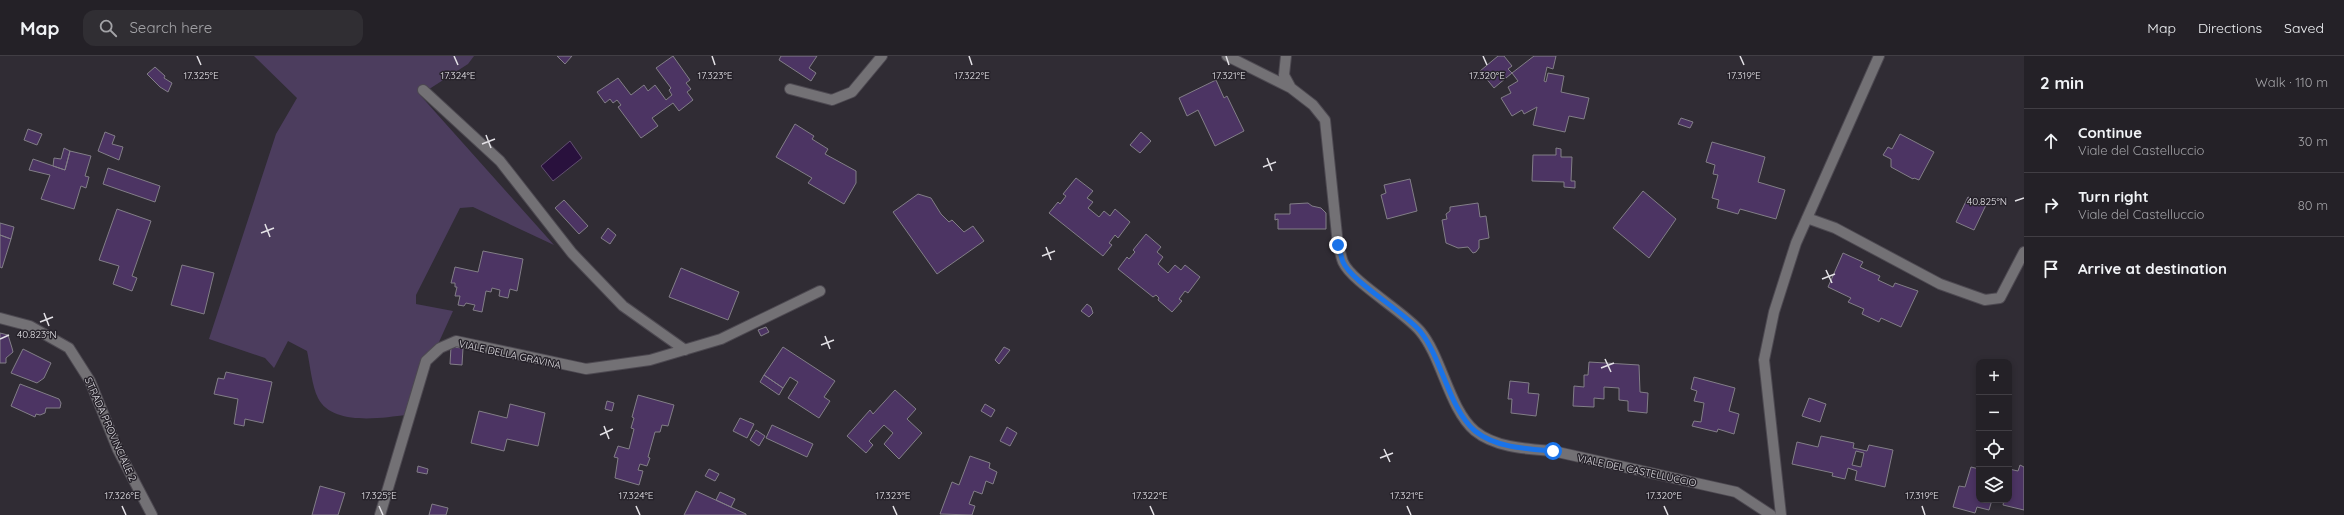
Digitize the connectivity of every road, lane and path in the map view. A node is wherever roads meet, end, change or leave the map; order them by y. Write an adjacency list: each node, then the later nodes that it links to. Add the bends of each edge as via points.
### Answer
1 (882, 56): 6 (street, via 852,92 832,100)
2 (1228, 56): 5 (street, VIALE DEL CASTELLUCCIO)
3 (1286, 56): 5 (street, via 1284,75)
4 (1879, 56): 8 (street)
5 (1291, 88): 15 (street, VIALE DEL CASTELLUCCIO, via 1313,105 1325,120 1338,245 1344,263 1355,276 1420,331 1462,416 1475,431 1497,442 1527,449 1553,451 1736,492)
6 (790, 89)
7 (423, 90): 12 (street, via 500,161 572,253 624,306)
8 (1807, 218): 9 (street, via 1835,228 1940,284 1985,300 2000,298); 16 (street, via 1796,243 1774,312 1764,360)
9 (2024, 252)
10 (820, 291): 12 (street, VIALE DELLA GRAVINA, via 721,339)
11 (0, 318): 13 (street, STRADA PROVINCIALE 2, via 30,326 69,348 90,381 118,450)
12 (685, 350): 14 (street, VIALE DELLA GRAVINA, via 650,360 586,369 456,341 440,348 426,362)
13 (152, 515)
14 (380, 515)
15 (1771, 515)
16 (1781, 515)

